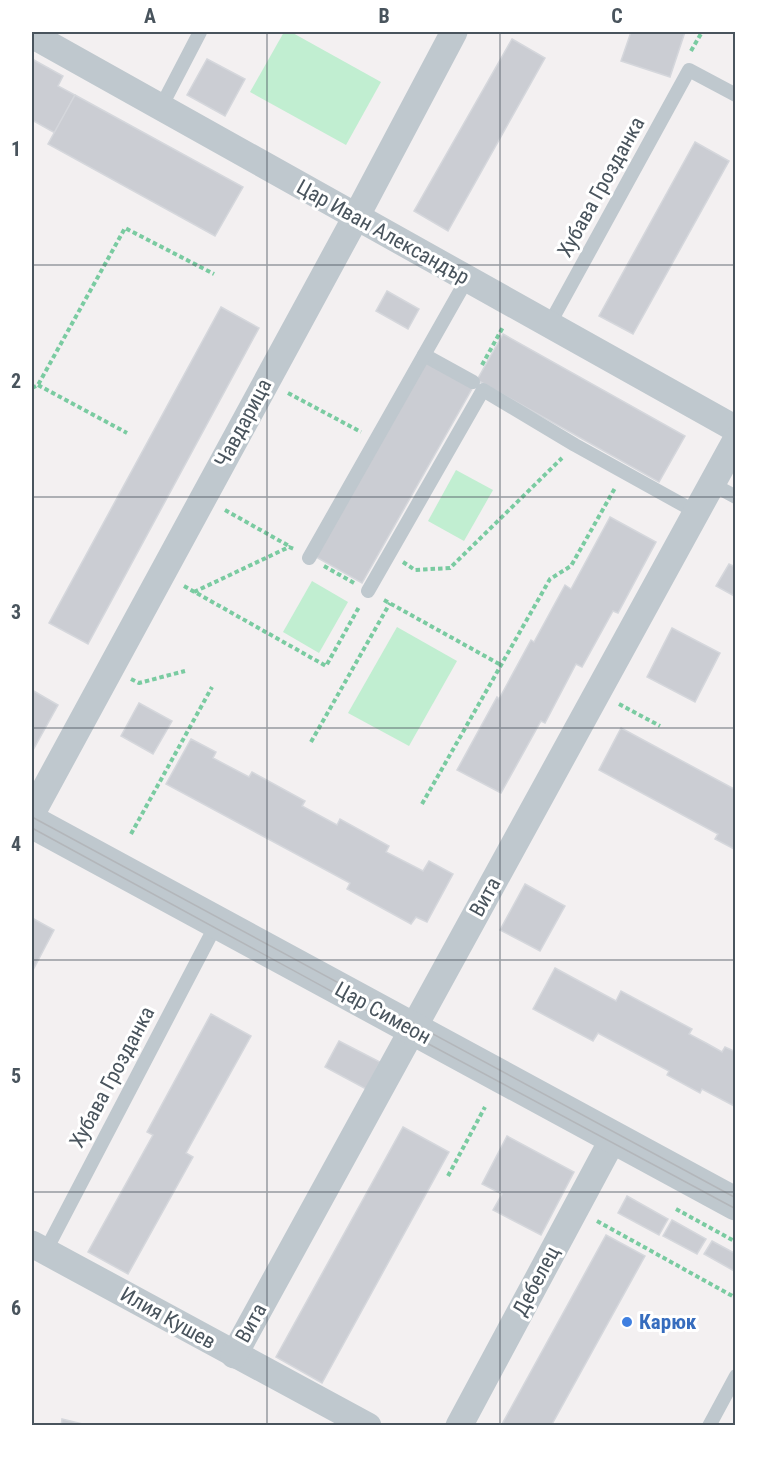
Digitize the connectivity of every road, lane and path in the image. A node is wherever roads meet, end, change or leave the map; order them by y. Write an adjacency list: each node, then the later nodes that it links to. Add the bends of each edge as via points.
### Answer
1 (200, 32): 5 (lane)
2 (454, 32): 6 (street, Чавдарица)
3 (32, 35): 5 (street, Цар Иван Александър)
4 (735, 95): 10 (lane, Хубава Грозданка, via 689,70)
5 (161, 107): 6 (street, Цар Иван Александър)
6 (356, 217): 8 (street, Цар Иван Александър); 12 (street, Чавдарица)
7 (214, 274): 14 (path, via 125,228)
8 (466, 279): 9 (street, Цар Иван Александър); 11 (lane)
9 (515, 306): 10 (street, Цар Иван Александър); 13 (path)
10 (549, 325): 16 (street, Цар Иван Александър)
11 (424, 355): 13 (lane); 18 (lane)
12 (266, 381): 18 (path); 23 (street, Чавдарица)
13 (473, 382)
14 (38, 385): 15 (path); 17 (path)
15 (32, 388)
16 (735, 429)
17 (127, 433)
18 (375, 440): 28 (lane)
19 (735, 440): 22 (street, Вита)
20 (575, 445): 21 (lane); 27 (path, via 450,568 416,570); 27 (lane, via 483,390)
21 (624, 472): 25 (lane); 33 (path, via 571,566 550,579)
22 (712, 484): 24 (lane); 25 (street, Вита)
23 (203, 497): 26 (path); 29 (street, Чавдарица)
24 (735, 497)
25 (696, 512): 37 (street, Вита)
26 (289, 547): 28 (path); 31 (path)
27 (389, 554): 30 (lane)
28 (309, 558): 30 (path)
29 (162, 574): 31 (path); 34 (street, Чавдарица)
30 (368, 591): 31 (path, via 326,666); 32 (path)
31 (194, 592)
32 (390, 603): 33 (path); 39 (path)
33 (501, 665): 40 (path)
34 (111, 668): 35 (path, via 139,683); 41 (street, Чавдарица)
35 (185, 671)
36 (212, 687): 43 (path)
37 (597, 692): 38 (path); 45 (street, Вита)
38 (660, 726)
39 (311, 742)
40 (422, 804)
41 (32, 813)
42 (32, 822): 44 (street, Цар Симеон)
43 (131, 834)
44 (217, 922): 45 (street, Цар Симеон); 53 (lane, Хубава Грозданка)
45 (412, 1030): 47 (street, Цар Симеон); 55 (street, Вита)
46 (485, 1107): 48 (path)
47 (614, 1137): 49 (street, Цар Симеон); 50 (street, Дебелец)
48 (448, 1176)
49 (735, 1203)
50 (575, 1209): 54 (path); 58 (street, Дебелец)
51 (676, 1209): 52 (path)
52 (735, 1242)
53 (38, 1248): 55 (street, Илия Кушев)
54 (735, 1298)
55 (234, 1354): 57 (street, Илия Кушев)
56 (735, 1376): 59 (lane)
57 (368, 1425)
58 (459, 1425)
59 (709, 1425)

